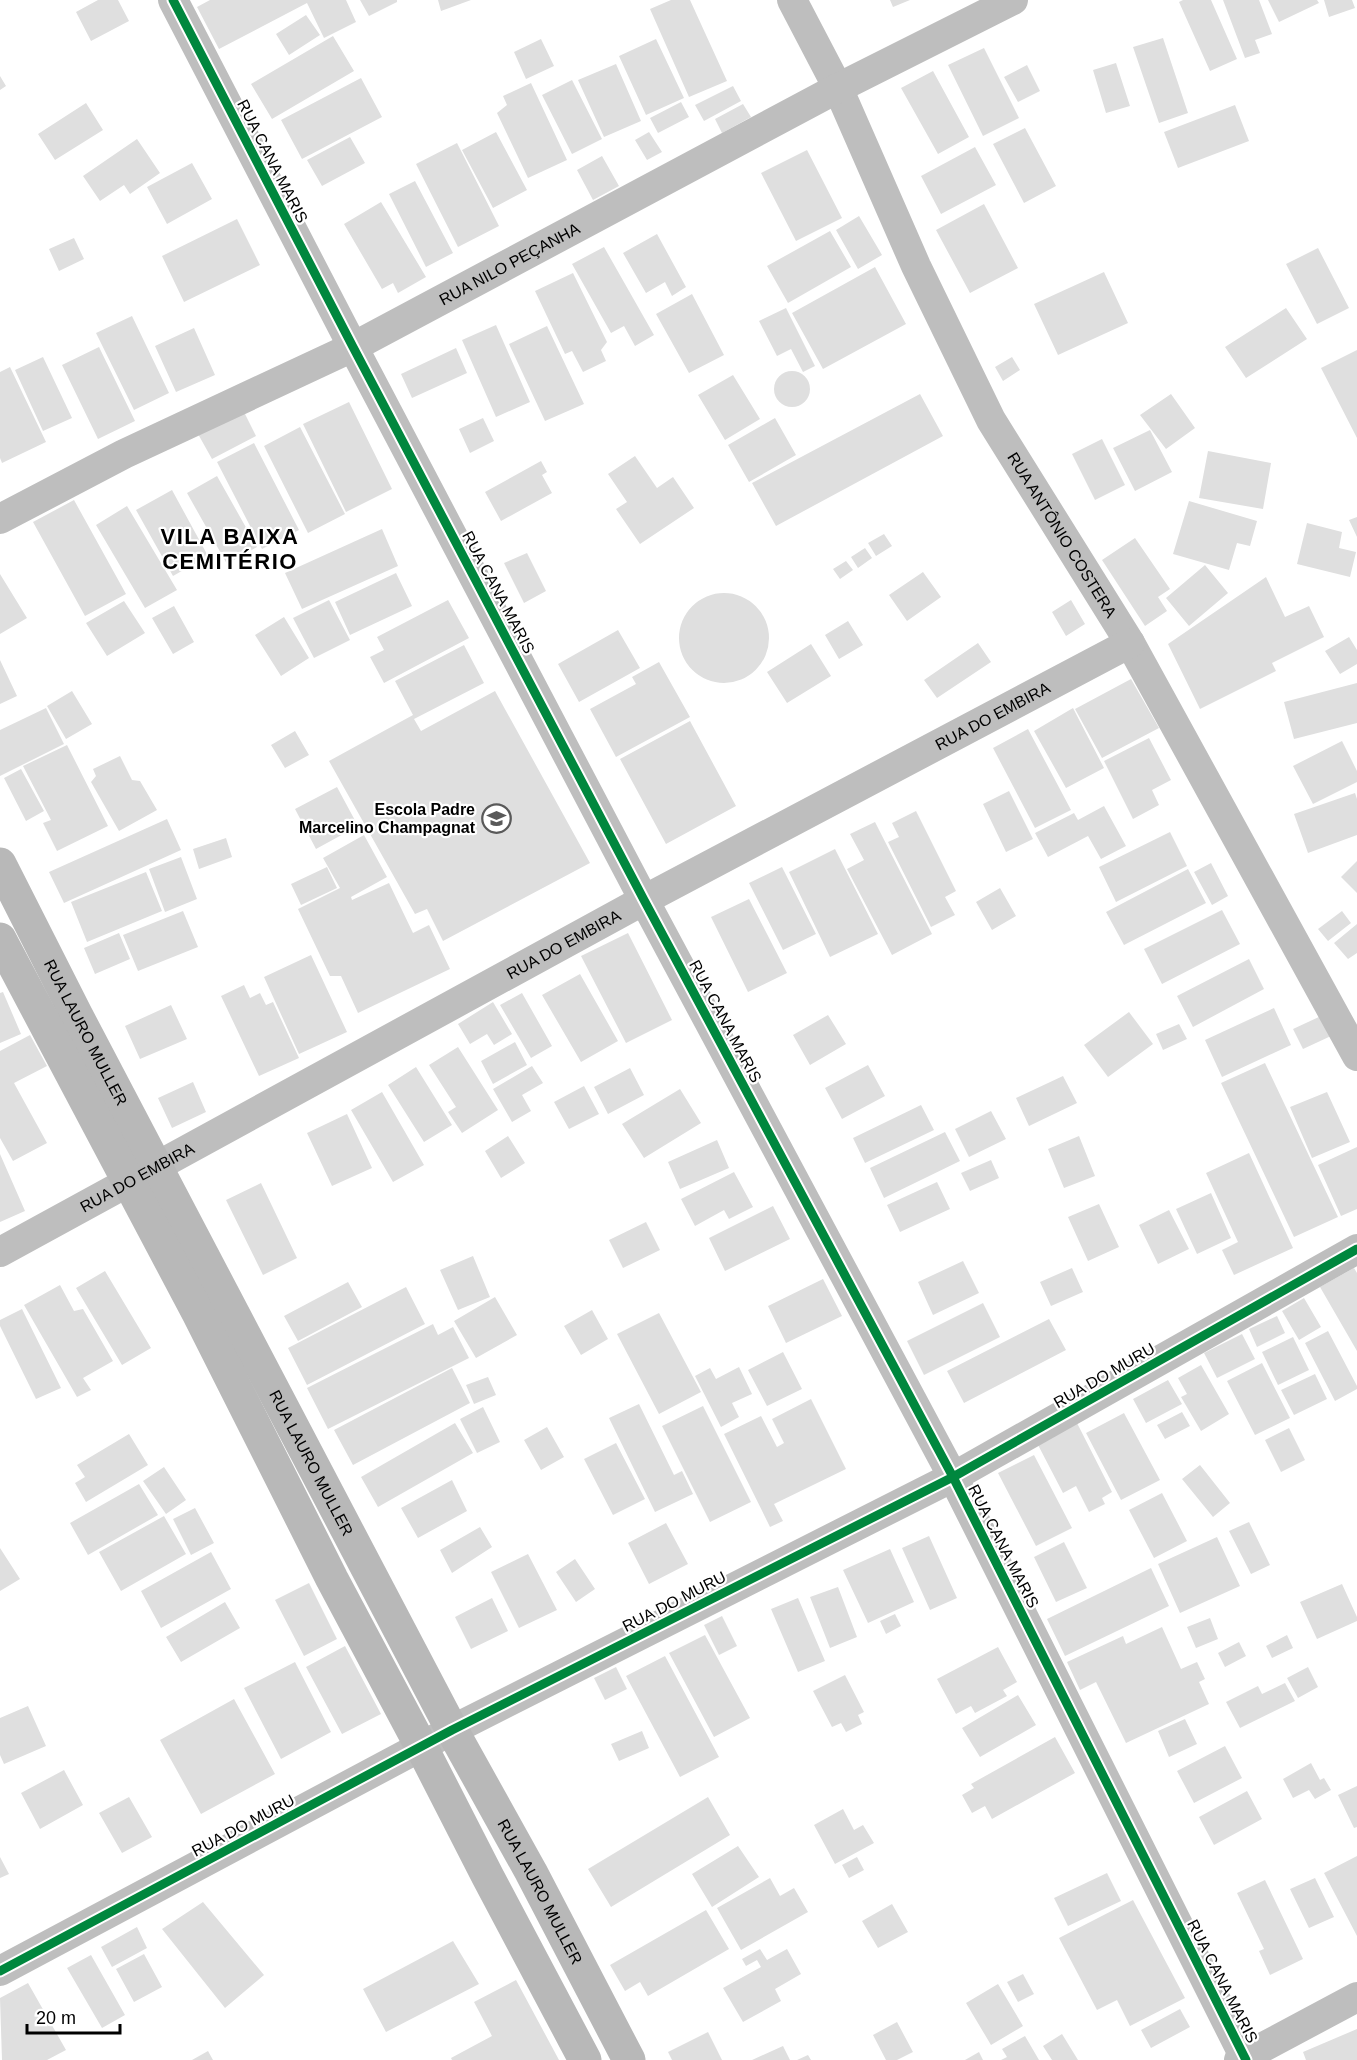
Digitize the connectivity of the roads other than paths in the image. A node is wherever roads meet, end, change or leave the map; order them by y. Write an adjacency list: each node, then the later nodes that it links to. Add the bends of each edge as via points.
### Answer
1 (173, 0): 5 (street, RUA CANA MARIS)
2 (792, 0): 4 (street, RUA ANTÔNIO COSTERA)
3 (1013, 0): 4 (street, RUA NILO PEÇANHA)
4 (838, 88): 5 (street, RUA NILO PEÇANHA); 7 (street, RUA ANTÔNIO COSTERA, via 916,266 992,420)
5 (353, 347): 6 (street, RUA NILO PEÇANHA, via 124,454); 9 (street, RUA CANA MARIS)
6 (0, 519)
7 (1130, 643): 9 (street, RUA DO EMBIRA); 11 (street, RUA ANTÔNIO COSTERA)
8 (0, 864): 12 (street, RUA LAURO MULLER)
9 (644, 900): 12 (street, RUA DO EMBIRA); 18 (street, RUA CANA MARIS)
10 (0, 939): 13 (street, RUA LAURO MULLER)
11 (1357, 1056)
12 (157, 1167): 13 (street, RUA DO EMBIRA); 16 (street, RUA LAURO MULLER)
13 (129, 1183): 15 (street, RUA DO EMBIRA); 17 (street, RUA LAURO MULLER)
14 (1357, 1249): 18 (street, RUA DO MURU)
15 (0, 1252)
16 (225, 1296): 17 (street); 19 (street, RUA LAURO MULLER)
17 (198, 1313): 20 (street, RUA LAURO MULLER, via 332,1580)
18 (953, 1478): 19 (street, RUA DO MURU); 23 (street, RUA CANA MARIS)
19 (452, 1730): 20 (street, RUA DO MURU); 25 (street, RUA LAURO MULLER)
20 (422, 1748): 21 (street, RUA DO MURU); 24 (street, RUA LAURO MULLER)
21 (0, 1971)
22 (1357, 1997): 23 (street)
23 (1243, 2059)
24 (585, 2060)
25 (629, 2060)

